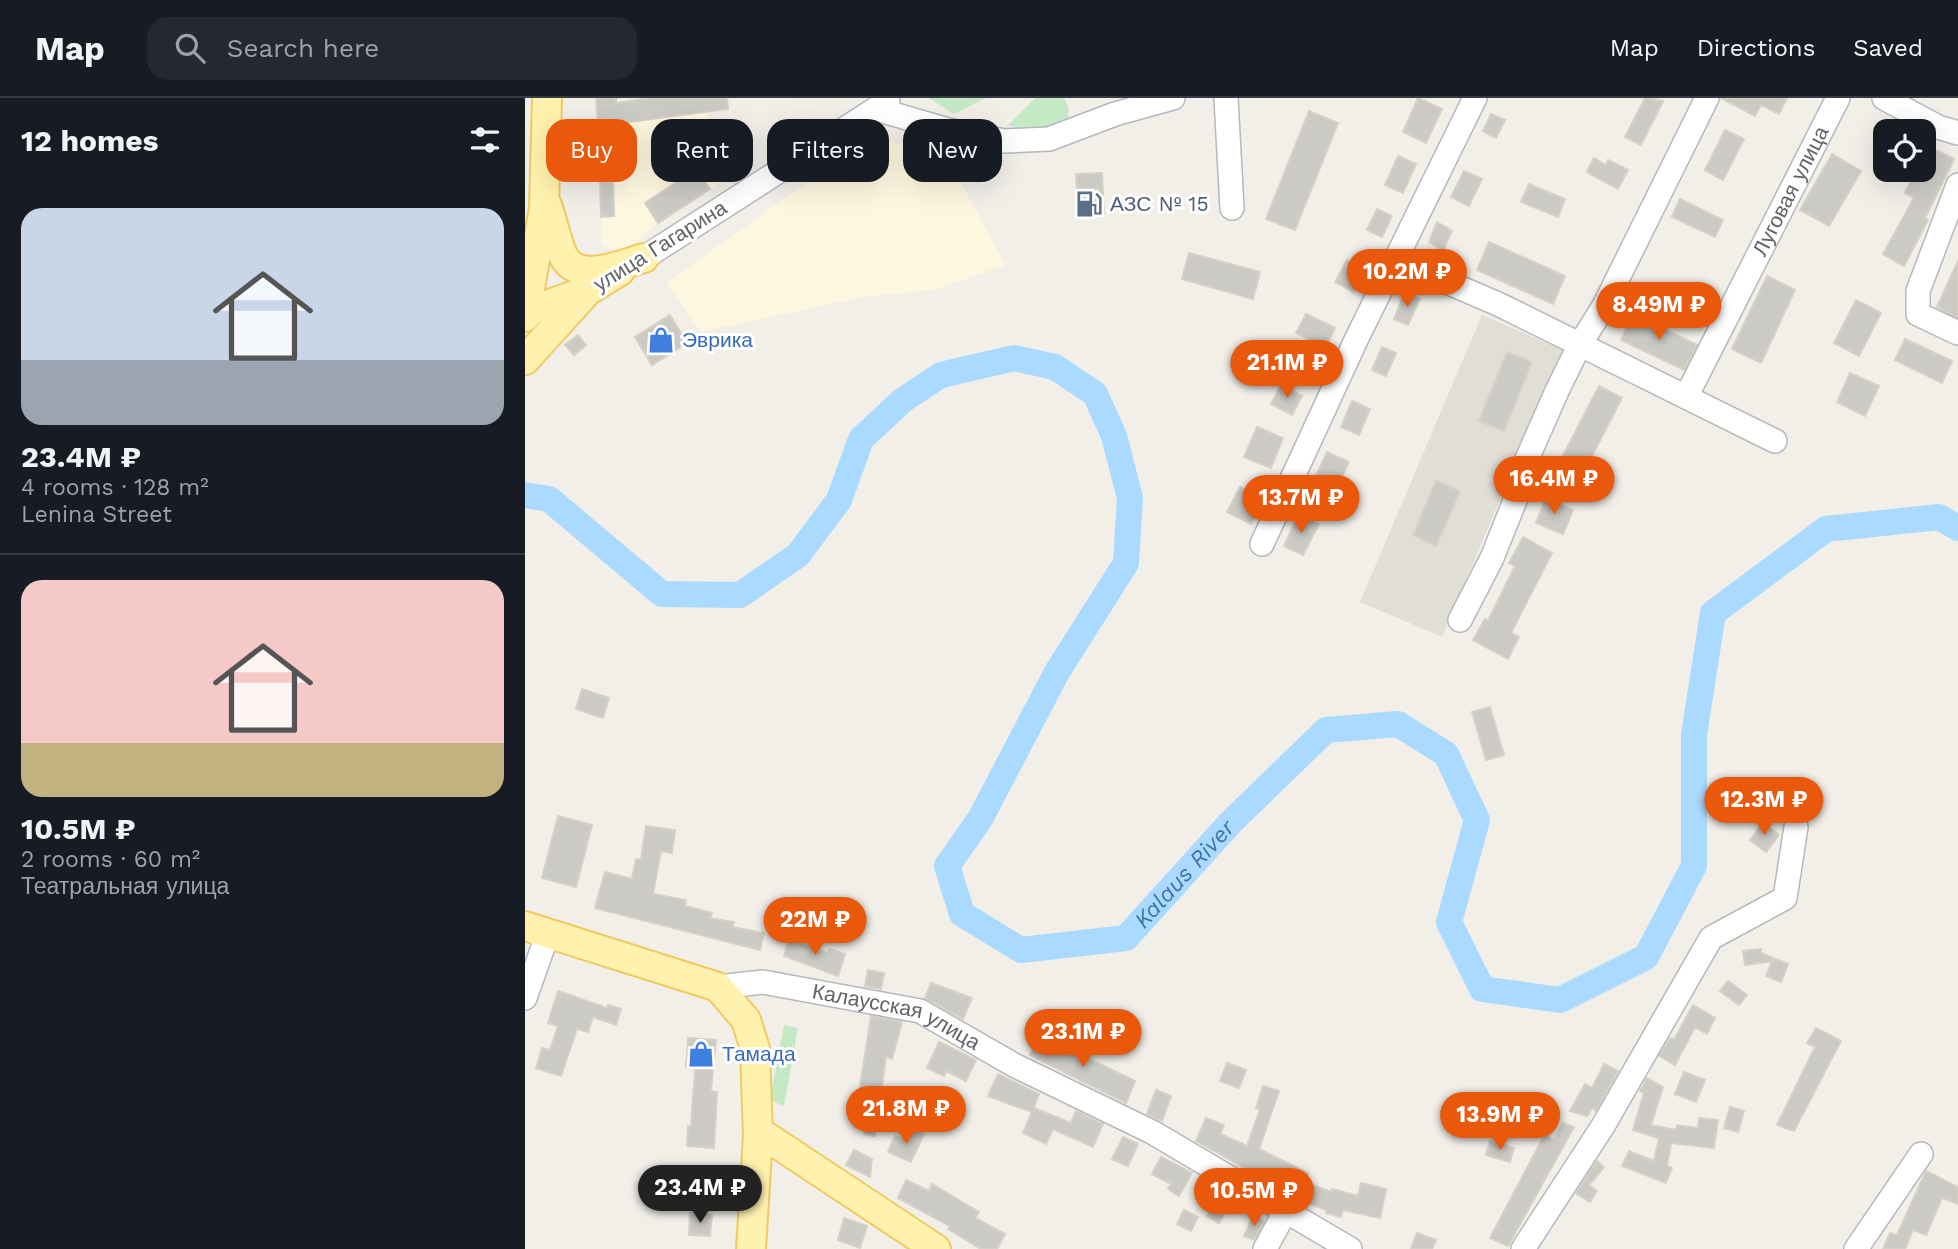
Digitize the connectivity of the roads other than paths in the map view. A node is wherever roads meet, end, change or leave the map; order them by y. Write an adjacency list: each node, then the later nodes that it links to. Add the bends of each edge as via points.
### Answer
1 (547, 98): 11 (main road)
2 (1173, 98): 8 (street, via 1049,139 1004,141 949,130)
3 (1226, 98): 12 (street)
4 (1475, 98): 14 (street)
5 (1707, 98): 18 (street, via 1604,306)
6 (1838, 98): 20 (street, Луговая улица)
7 (1884, 98): 9 (street)
8 (884, 104): 13 (street, улица Гагарина)
9 (1958, 133)
10 (1958, 186): 17 (street, via 1918,291 1918,314)
11 (544, 197): 13 (main road, via 565,259 582,270 606,270); 16 (main road)
12 (1232, 208)
13 (643, 258): 15 (main road, улица Гагарина)
14 (1395, 260): 18 (street, via 1498,304); 22 (street)
15 (589, 290): 16 (main road, улица Гагарина); 19 (main road)
16 (526, 315)
17 (1958, 333)
18 (1579, 346): 20 (street); 23 (street, via 1527,459 1492,558)
19 (525, 360)
20 (1686, 397): 21 (street)
21 (1775, 441)
22 (1262, 544)
23 (1460, 620)
24 (1796, 827): 35 (street, via 1785,898 1711,939 1603,1126)
25 (536, 930): 26 (main road, Калаусская улица); 27 (street)
26 (718, 987): 28 (main road, via 747,1020 755,1049); 30 (street, Калаусская улица, via 763,982 920,1011 1014,1065 1152,1132)
27 (525, 998)
28 (758, 1131): 31 (main road); 32 (main road)
29 (1921, 1154): 36 (street)
30 (1285, 1212): 33 (street); 34 (street, Калаусская улица)
31 (751, 1249)
32 (936, 1249)
33 (1265, 1249)
34 (1350, 1249)
35 (1523, 1249)
36 (1856, 1249)

